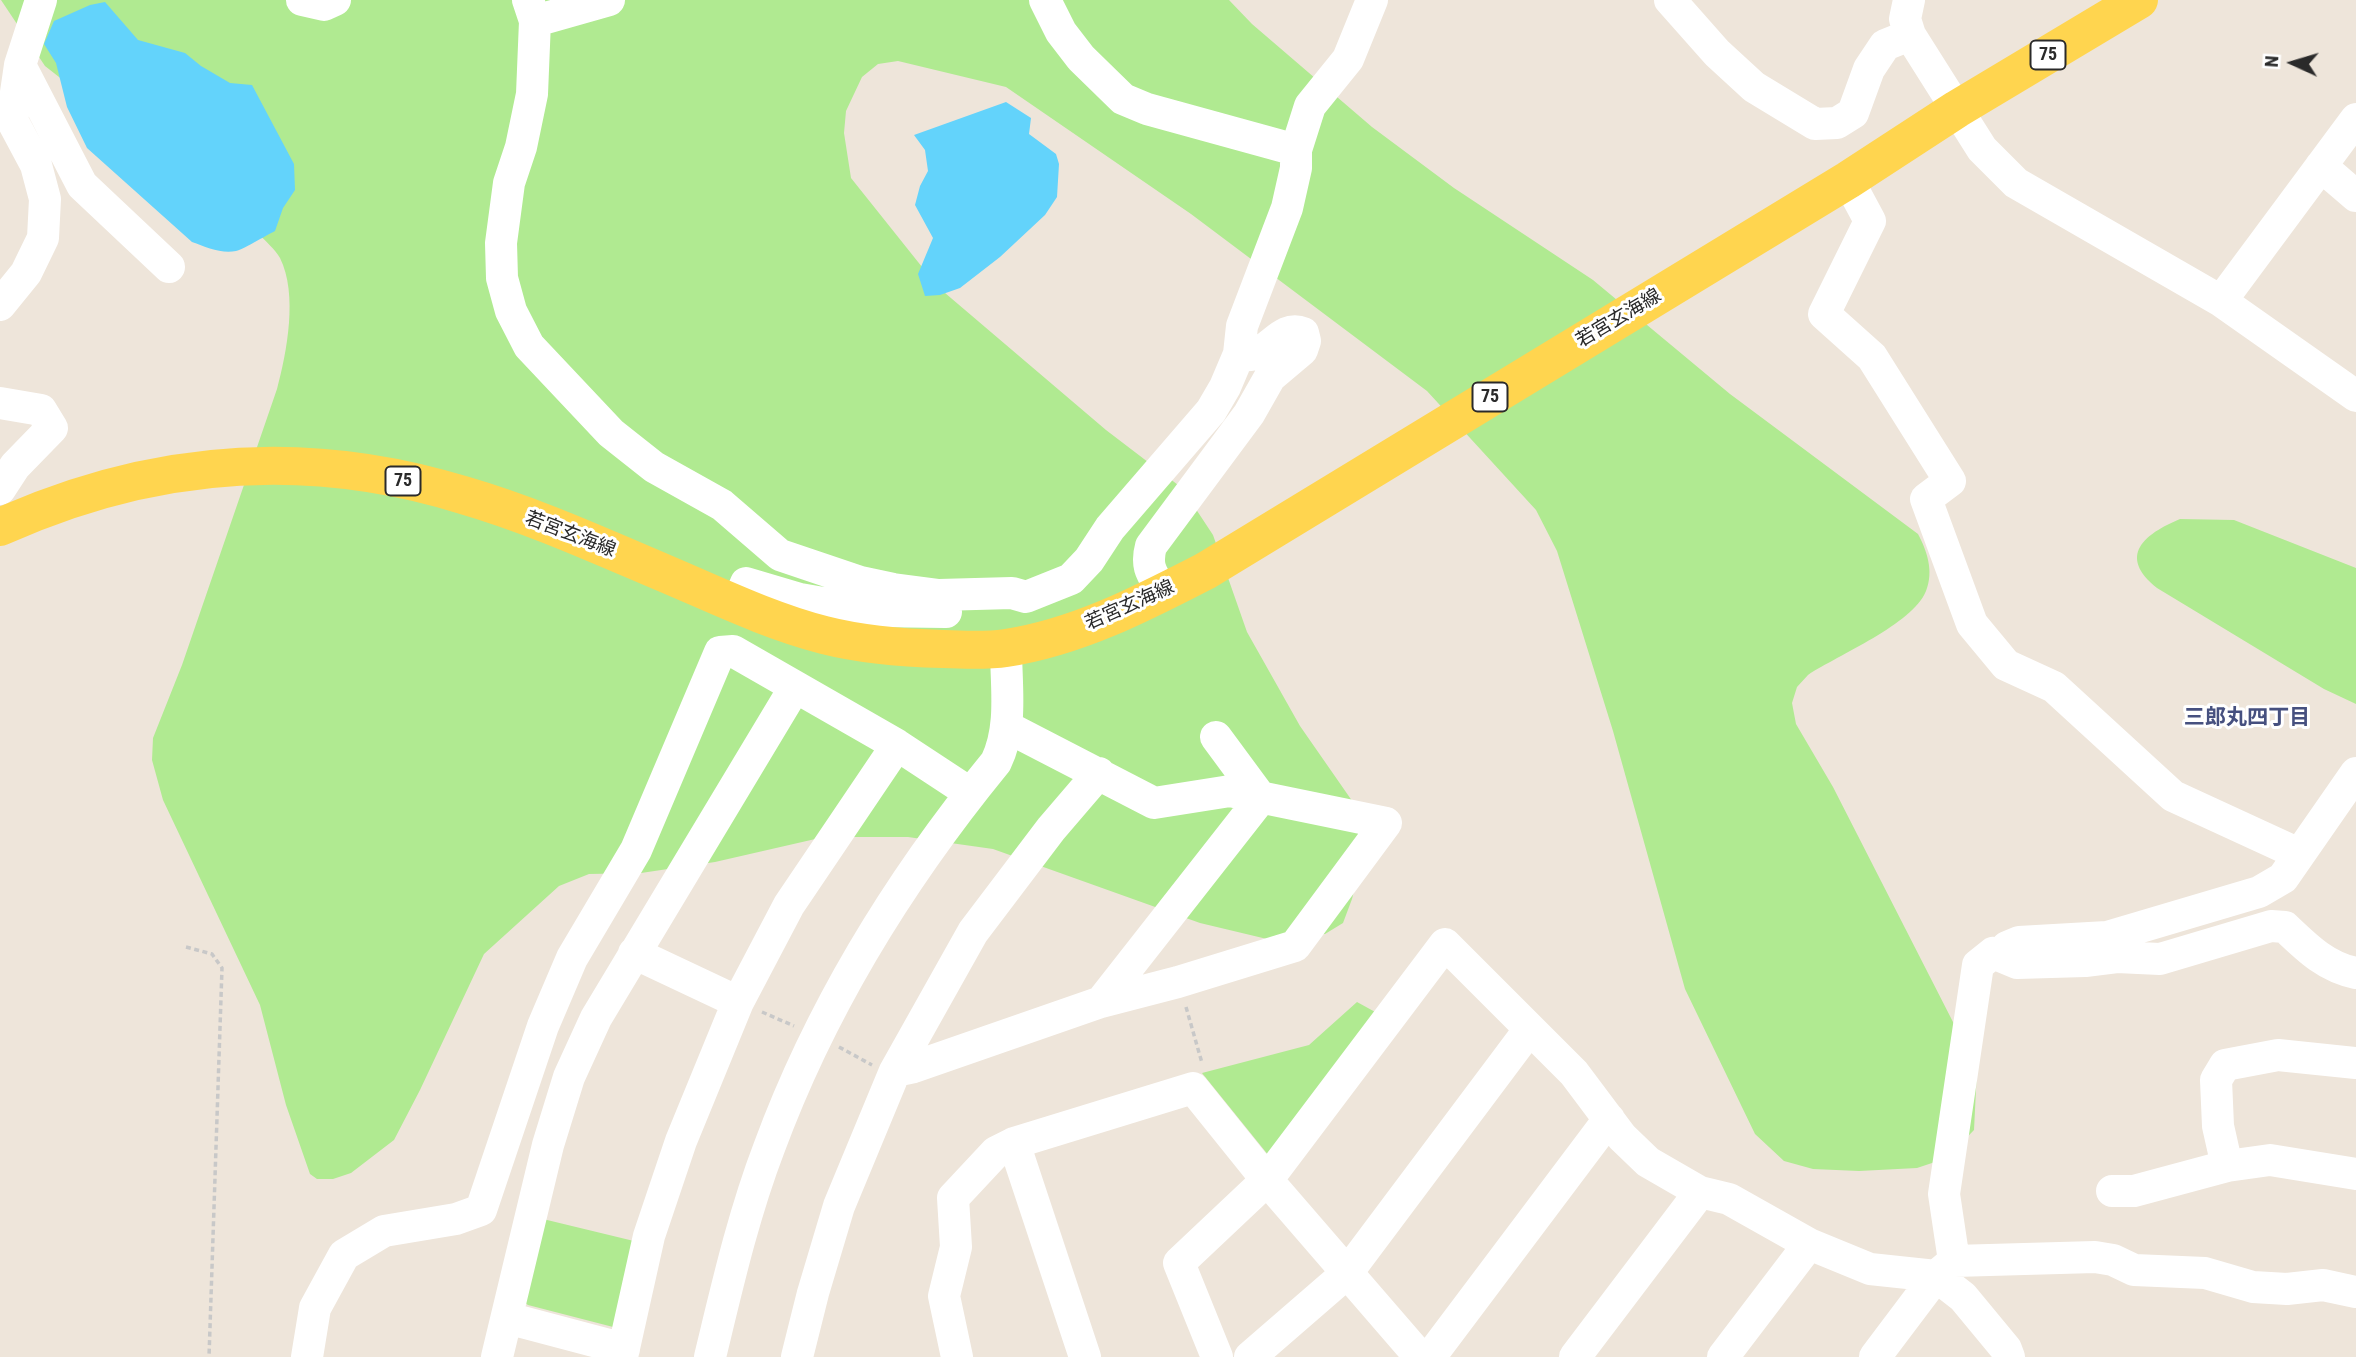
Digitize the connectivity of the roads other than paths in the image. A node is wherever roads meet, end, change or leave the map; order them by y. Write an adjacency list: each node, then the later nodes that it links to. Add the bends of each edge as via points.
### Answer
1 (41, 0): 12 (street)
2 (302, 0): 3 (street, via 324,5)
3 (335, 0)
4 (609, 0): 10 (street)
5 (1045, 0): 15 (street, via 1081,58 1124,99)
6 (1372, 0): 15 (street, via 1348,59 1310,106)
7 (1670, 0): 11 (street, via 1754,87 1815,124 1837,123 1853,113 1869,69 1885,45)
8 (1909, 0): 11 (street, via 1905,19)
9 (2139, 0): 13 (main road, 若宮玄海線 / 75)
10 (532, 11): 28 (street, via 533,94 509,183 501,243 502,278 511,311 529,346 611,433 654,467 722,505 780,555 892,589)
11 (1910, 35): 13 (street)
12 (20, 65): 19 (street, via 82,185); 21 (street, via 12,120 36,165 46,199 43,238 26,273)
13 (1957, 109): 17 (main road, 若宮玄海線 / 75); 20 (street, via 1982,149 2016,183)
14 (2356, 119): 16 (street)
15 (1296, 150): 22 (street, via 1287,208 1242,326)
16 (2321, 166): 18 (street); 20 (street)
17 (1848, 180): 27 (main road, 若宮玄海線 / 75, via 1230,556); 39 (street, via 1870,221 1824,314 1872,357 1950,481 1927,499 1972,624 2006,665 2054,687 2173,796)
18 (2356, 196)
19 (169, 267)
20 (2221, 301): 23 (street)
21 (0, 305)
22 (1239, 355): 27 (street, via 1265,349 1287,331 1303,333 1302,349 1270,377 1249,414 1151,546 1150,571); 28 (street, via 1211,411 1110,528 1089,560 1071,579)
23 (2356, 396)
24 (0, 403): 25 (street, via 41,410 52,428 15,466)
25 (0, 489)
26 (0, 527): 29 (main road, 若宮玄海線 / 75, via 93,492 202,468 251,465 363,471 463,494 578,536)
27 (1163, 592): 30 (main road, 若宮玄海線 / 75, via 1070,632)
28 (1026, 597): 29 (street, via 951,612 869,611 800,599 746,583)
29 (737, 604): 30 (main road, 若宮玄海線 / 75, via 800,628 856,642 911,648)
30 (1006, 648): 32 (street)
31 (795, 687): 34 (street); 40 (street); 61 (street, via 733,651 720,652 636,850 567,969 481,1210 456,1219 384,1231 344,1255 315,1308)
32 (1007, 727): 35 (street); 37 (street, via 996,762)
33 (1216, 737): 38 (street)
34 (897, 745): 37 (street); 43 (street, via 789,905)
35 (1098, 773): 38 (street, via 1154,803 1230,791); 47 (street, via 973,932)
36 (2356, 773): 39 (street)
37 (970, 793): 63 (street, via 907,879 818,1035 768,1149)
38 (1261, 798): 44 (street); 44 (street, via 1386,823 1295,946)
39 (2299, 854): 41 (street, via 2283,878 2259,892 2107,937 2019,942)
40 (634, 953): 43 (street); 59 (street, via 569,1077)
41 (1993, 953): 42 (street, via 2017,962 2160,959 2271,926 2285,927 2316,957); 56 (street, via 1978,965 1944,1194)
42 (2356, 973)
43 (738, 1002): 60 (street, via 681,1141 649,1236)
44 (1101, 1002): 47 (street)
45 (1529, 1030): 48 (street, via 1574,1073); 52 (street, via 1445,944); 57 (street)
46 (2356, 1063): 50 (street, via 2278,1055 2225,1065 2216,1080 2218,1126)
47 (893, 1073): 64 (street, via 839,1206)
48 (1609, 1119): 54 (street, via 1648,1162); 70 (street)
49 (1014, 1143): 52 (street, via 1193,1088); 65 (street, via 996,1152 953,1198 956,1247 944,1296); 66 (street)
50 (2227, 1166): 51 (street, via 2270,1160); 53 (street, via 2134,1191)
51 (2356, 1174)
52 (1267, 1180): 57 (street); 67 (street, via 1179,1263)
53 (2112, 1191)
54 (1700, 1192): 55 (street, via 1728,1199); 71 (street)
55 (1809, 1244): 56 (street, via 1870,1269); 72 (street)
56 (1945, 1268): 58 (street, via 2095,1257 2134,1270 2204,1273 2253,1287 2323,1284); 73 (street); 74 (street)
57 (1347, 1273): 68 (street); 69 (street)
58 (2356, 1292)
59 (507, 1318): 60 (street); 62 (street)
60 (623, 1353)
61 (307, 1357)
62 (497, 1357)
63 (710, 1357)
64 (797, 1357)
65 (957, 1357)
66 (1084, 1357)
67 (1217, 1357)
68 (1250, 1357)
69 (1420, 1357)
70 (1430, 1357)
71 (1576, 1357)
72 (1724, 1357)
73 (1875, 1357)
74 (2009, 1357)

